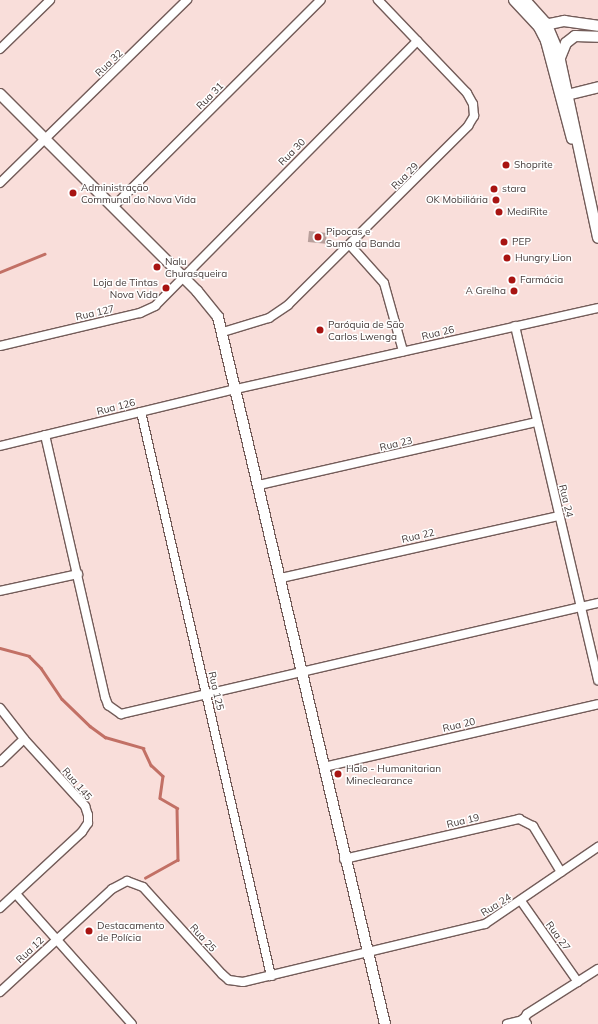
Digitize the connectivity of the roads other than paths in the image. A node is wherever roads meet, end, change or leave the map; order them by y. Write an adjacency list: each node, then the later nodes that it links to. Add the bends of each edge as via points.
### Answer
1 (50, 0): 11 (street)
2 (187, 0): 16 (street, Rua 32)
3 (321, 0): 18 (street, Rua 31)
4 (378, 0): 10 (street, Rua 29)
5 (514, 0): 7 (street)
6 (525, 0): 7 (street)
7 (542, 25): 8 (street, via 564,21); 12 (street); 15 (street)
8 (598, 26)
9 (598, 37): 12 (street, via 575,36 566,43)
10 (417, 41): 20 (street, Rua 29, via 467,94 473,104 474,116 468,126); 21 (street, Rua 30)
11 (0, 49)
12 (560, 58): 15 (street)
13 (598, 87): 15 (street)
14 (0, 94): 16 (street)
15 (564, 96): 19 (street)
16 (45, 140): 17 (street, Rua 32); 18 (street)
17 (0, 183)
18 (113, 207): 21 (street)
19 (598, 238)
20 (350, 245): 24 (street, Rua 29, via 279,312); 26 (street, via 384,283)
21 (182, 276): 24 (street, via 213,309); 25 (street, Rua 127, via 159,303 146,311)
22 (598, 308): 23 (street, Rua 26)
23 (515, 326): 26 (street, Rua 26); 29 (street, Rua 24)
24 (223, 332): 27 (street)
25 (0, 346)
26 (403, 351): 27 (street, Rua 26)
27 (236, 389): 28 (street, Rua 126); 32 (street)
28 (141, 412): 30 (street, Rua 126); 41 (street, Rua 125)
29 (537, 422): 32 (street, Rua 23); 33 (street, Rua 24)
30 (45, 435): 31 (street, Rua 126); 34 (street)
31 (0, 446)
32 (259, 485): 35 (street)
33 (559, 516): 35 (street, Rua 22); 38 (street, Rua 24)
34 (78, 574): 36 (street); 41 (street, via 105,697 114,711 127,714)
35 (281, 578): 39 (street)
36 (0, 591)
37 (598, 603): 38 (street)
38 (581, 607): 39 (street); 40 (street, Rua 24)
39 (303, 673): 41 (street); 46 (street)
40 (598, 680)
41 (206, 696): 56 (street, Rua 125)
42 (598, 704): 46 (street, Rua 20)
43 (0, 708): 44 (street)
44 (24, 740): 45 (street); 50 (street, Rua 145, via 85,806 88,823 82,832)
45 (0, 762)
46 (324, 767): 48 (street)
47 (598, 847): 49 (street, Rua 24)
48 (344, 860): 49 (street, Rua 19, via 519,819 536,830); 54 (street)
49 (561, 872): 51 (street, Rua 24)
50 (16, 894): 52 (street, Rua 145); 53 (street)
51 (521, 902): 54 (street, Rua 24, via 476,928); 57 (street, Rua 27)
52 (0, 908)
53 (56, 940): 56 (street, Rua 25, via 118,885 132,881 143,887 229,980 243,982); 58 (street, Rua 12); 60 (street)
54 (367, 954): 56 (street, Rua 25); 61 (street)
55 (598, 969): 57 (street)
56 (271, 976)
57 (578, 982): 59 (street, via 527,1014)
58 (0, 992)
59 (525, 1022): 62 (street)
60 (132, 1024)
61 (386, 1024)
62 (506, 1024)

